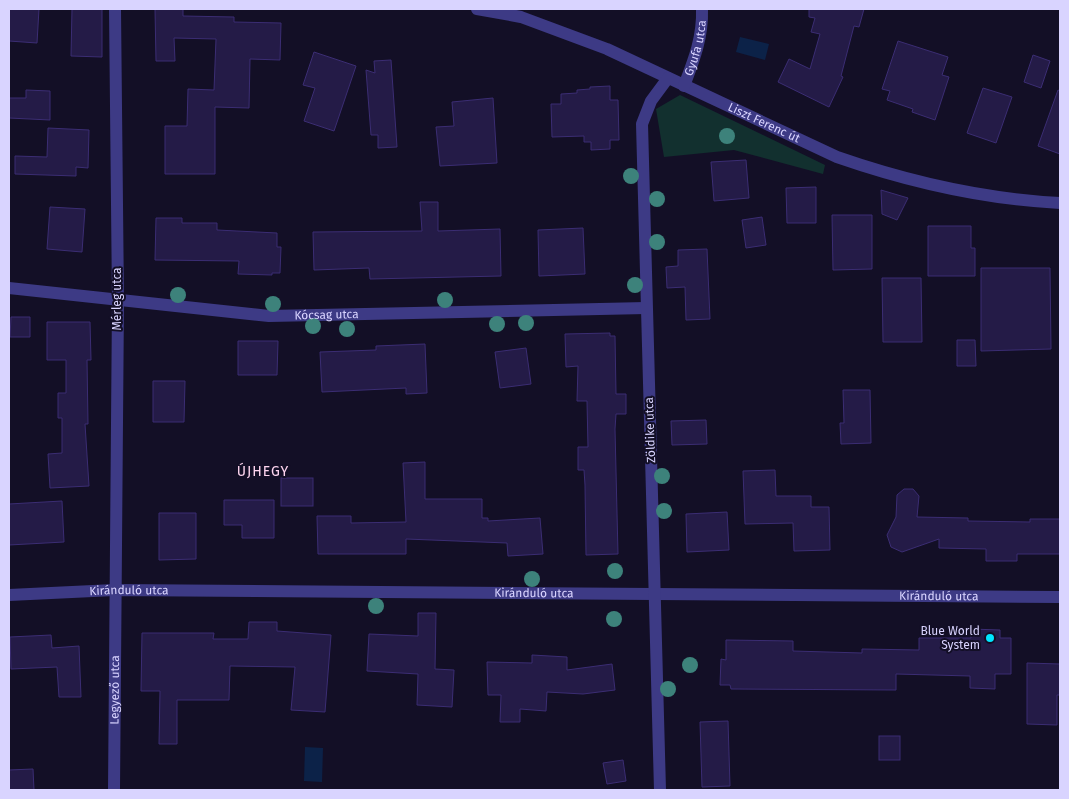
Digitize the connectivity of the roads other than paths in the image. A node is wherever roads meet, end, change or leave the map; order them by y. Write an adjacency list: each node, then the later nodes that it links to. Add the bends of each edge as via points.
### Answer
1 (115, 9): 8 (street, Mérleg utca)
2 (477, 9): 4 (street, Liszt Ferenc út, via 530,20 607,49)
3 (702, 9): 5 (street, Gyufa utca, via 698,51)
4 (668, 78): 5 (street, Liszt Ferenc út); 9 (street, Zöldike utca, via 651,101 642,124)
5 (684, 86): 6 (street, Liszt Ferenc út, via 838,157 877,171 979,193)
6 (1060, 203)
7 (9, 288): 8 (street, Kócsag utca)
8 (118, 301): 9 (street, Kócsag utca, via 269,316); 10 (street, Mérleg utca)
9 (646, 308): 12 (street, Zöldike utca)
10 (114, 590): 11 (street, Kiránduló utca); 12 (street, Kiránduló utca); 14 (street, Legyező utca)
11 (9, 595)
12 (655, 596): 13 (street, Kiránduló utca); 15 (street, Zöldike utca)
13 (1060, 597)
14 (114, 790)
15 (660, 790)

